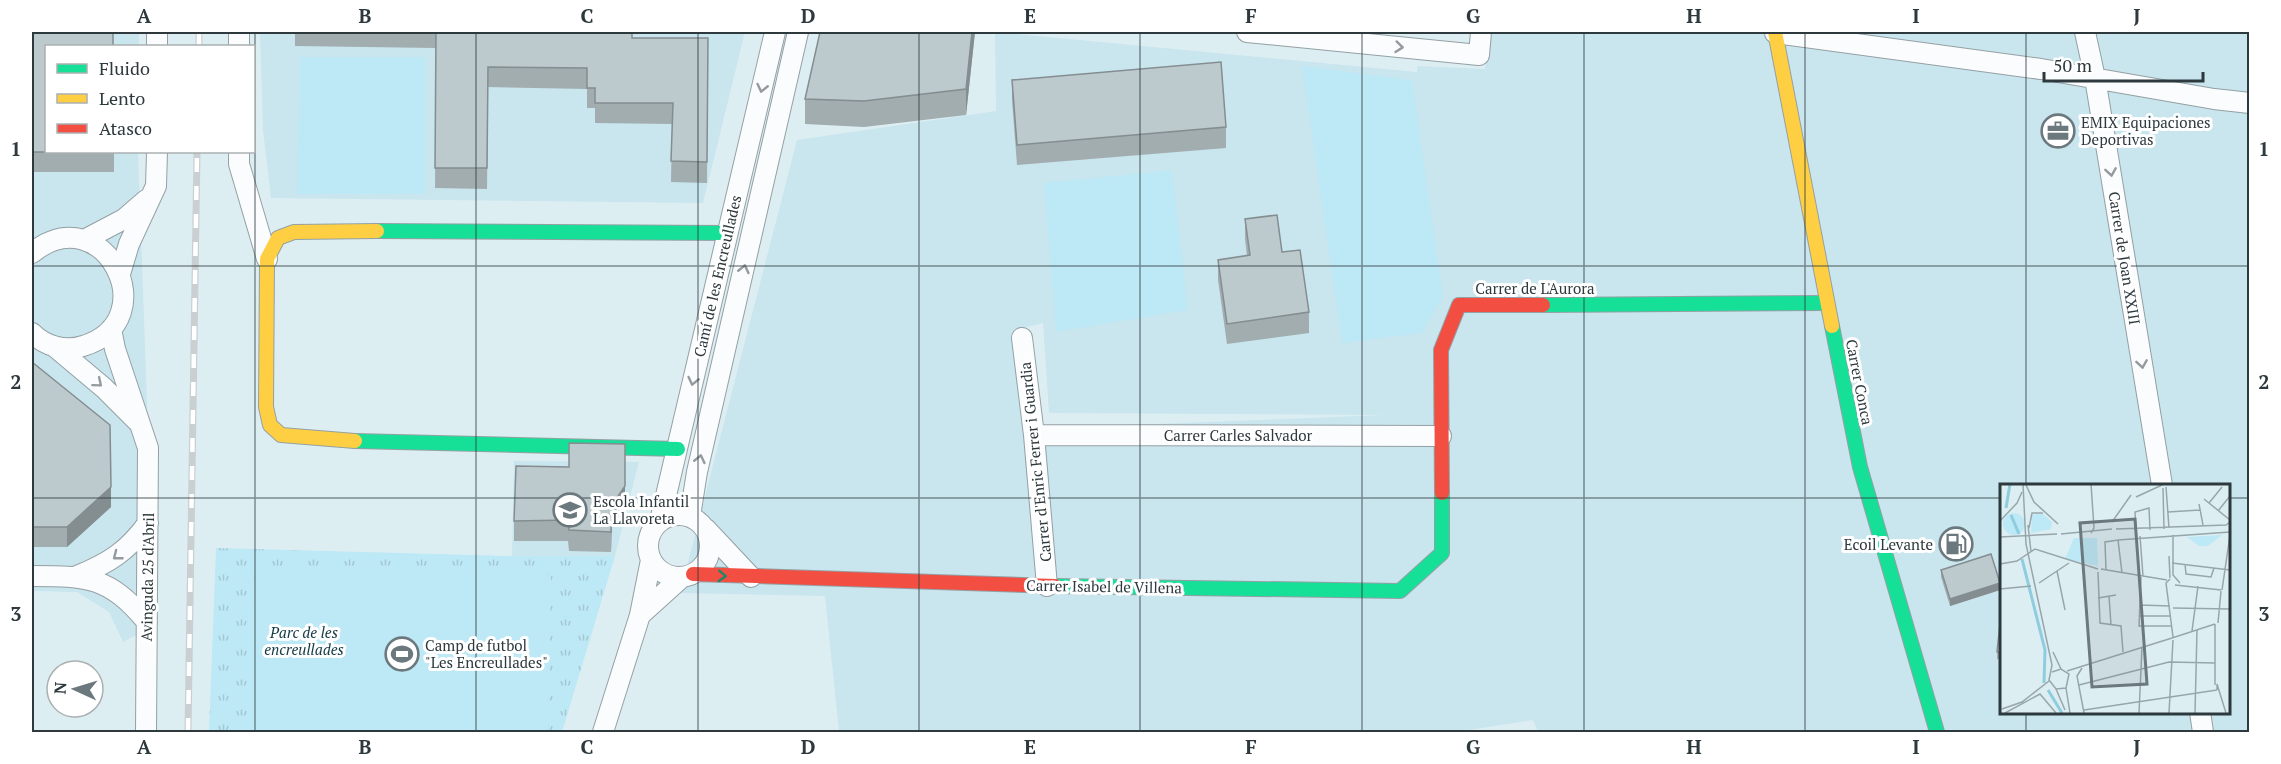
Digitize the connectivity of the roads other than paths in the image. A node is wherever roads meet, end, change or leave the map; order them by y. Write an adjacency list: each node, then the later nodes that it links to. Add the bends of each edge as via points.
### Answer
1 (775, 32): 13 (street, Camí de les Encreullades, one-way to 13)
2 (798, 32): 28 (street, Camí de les Encreullades, one-way to 2)
3 (1247, 32): 7 (street)
4 (1481, 32): 7 (street, one-way to 4, via 1479,55)
5 (1775, 32): 8 (street); 18 (street, Carrer Conca)
6 (2085, 32): 8 (street, Carrer de Joan XXIII)
7 (1341, 36)
8 (2096, 78): 9 (street); 27 (street, Carrer de Joan XXIII, one-way to 27)
9 (2250, 103)
10 (157, 153): 12 (street)
11 (239, 153): 16 (street)
12 (156, 186): 14 (street, via 139,207); 17 (street, via 129,244)
13 (727, 233): 16 (street, via 301,230 285,233 273,242); 26 (street, Camí de les Encreullades, one-way to 26)
14 (84, 240): 15 (street, via 71,238); 17 (street, via 106,252)
15 (36, 246)
16 (267, 259): 26 (street, via 266,407 270,425 281,435 359,441)
17 (120, 274): 19 (street, via 123,303)
18 (1827, 303): 25 (street, Carrer de L'Aurora, via 1459,305 1441,350); 44 (street, Carrer Conca, via 1860,466)
19 (111, 329): 22 (street, via 102,338 79,347); 23 (street, Avinguda 25 d'Abril)
20 (32, 333): 22 (street, Avinguda 25 d'Abril)
21 (1022, 338): 24 (street, Carrer d'Enric Ferrer i Guardia)
22 (54, 346): 23 (street, Avinguda 25 d'Abril, one-way to 23)
23 (139, 423): 30 (street, Avinguda 25 d'Abril, via 148,448)
24 (1034, 435): 25 (street, Carrer Carles Salvador); 38 (street, Carrer d'Enric Ferrer i Guardia)
25 (1441, 436): 32 (street, Carrer de L'Aurora)
26 (678, 448): 29 (street, Camí de les Encreullades)
27 (2162, 484)
28 (690, 516): 29 (street, via 680,514); 31 (street)
29 (660, 520): 33 (street, via 649,537)
30 (148, 523): 35 (street, one-way to 35, via 110,562); 40 (street, Avinguda 25 d'Abril)
31 (706, 530): 36 (street, via 711,549 708,560); 37 (street)
32 (1442, 554): 38 (street, Carrer Isabel de Villena, via 1400,591)
33 (651, 560): 36 (street, via 663,574); 39 (street)
34 (32, 576): 35 (street)
35 (77, 576): 40 (street, via 101,583 120,595)
36 (687, 576): 37 (street, Carrer Isabel de Villena, one-way to 37); 39 (street)
37 (751, 577): 38 (street, Carrer Isabel de Villena)
38 (1047, 586)
39 (640, 615): 43 (street)
40 (147, 622): 42 (street, Avinguda 25 d'Abril)
41 (2200, 713): 45 (street)
42 (146, 732)
43 (603, 732)
44 (1937, 732)
45 (2203, 732)

